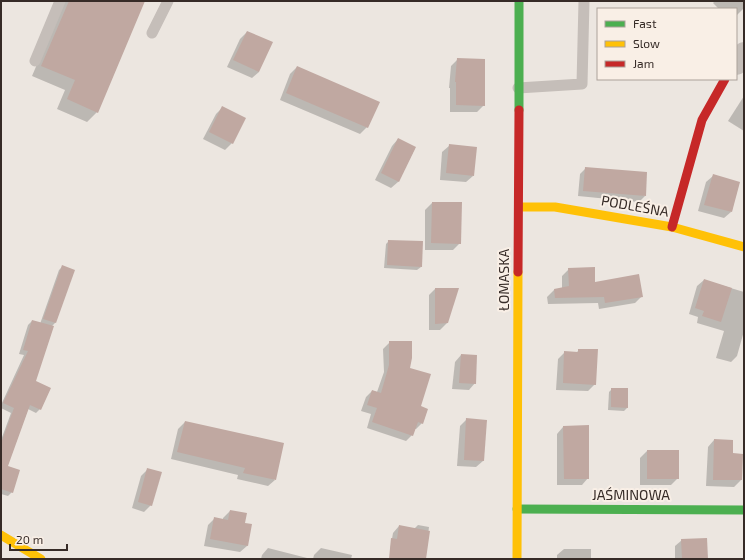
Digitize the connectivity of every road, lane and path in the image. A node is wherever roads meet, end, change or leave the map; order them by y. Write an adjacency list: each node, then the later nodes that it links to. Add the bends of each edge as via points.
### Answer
1 (60, 1): 7 (lane)
2 (168, 1): 5 (lane)
3 (519, 1): 10 (street, ŁOMASKA)
4 (584, 1): 10 (lane, via 582,84)
5 (152, 33)
6 (744, 53): 8 (street)
7 (35, 61)
8 (737, 63)
9 (724, 80): 12 (street, via 702,120)
10 (518, 88): 11 (street, ŁOMASKA)
11 (519, 207): 12 (street, PODLEŚNA, via 555,207); 14 (street, ŁOMASKA)
12 (672, 227): 13 (street, PODLEŚNA)
13 (744, 247)
14 (517, 509): 15 (street, JAŚMINOWA); 18 (street, ŁOMASKA)
15 (744, 510)
16 (1, 535): 17 (street)
17 (42, 559)
18 (517, 559)

